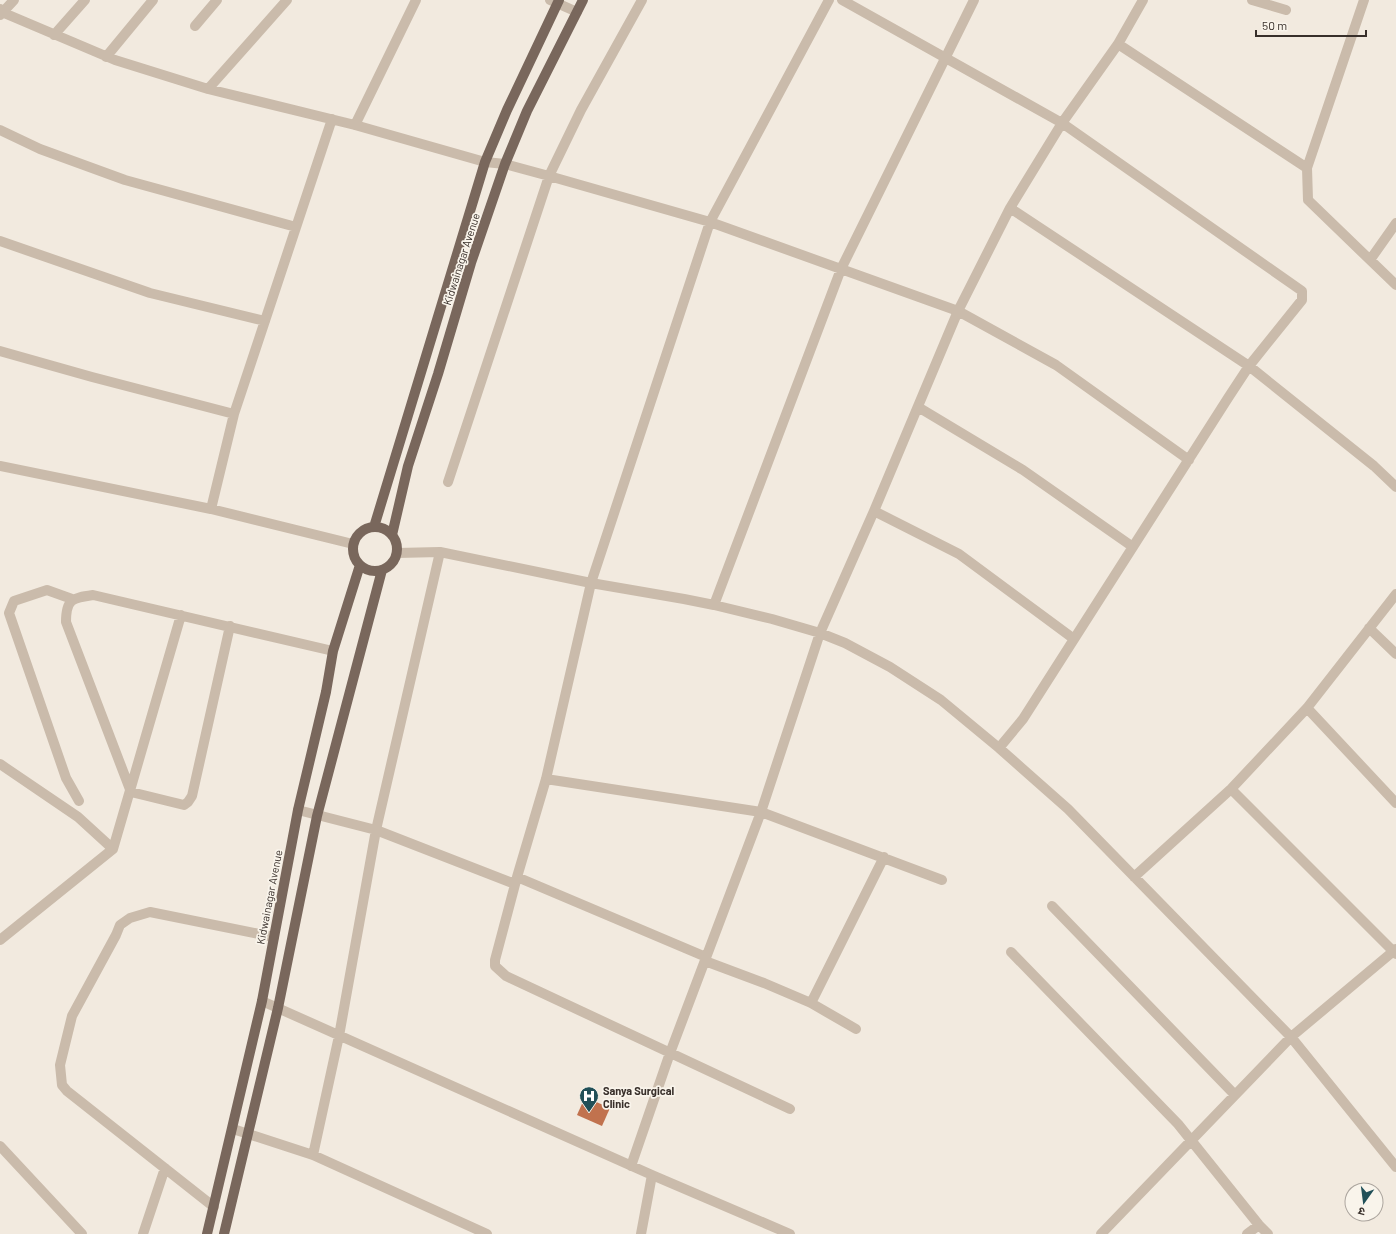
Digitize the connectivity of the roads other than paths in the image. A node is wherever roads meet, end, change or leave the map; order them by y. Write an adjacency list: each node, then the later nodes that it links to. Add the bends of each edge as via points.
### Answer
1 (14, 0): 17 (street)
2 (85, 0): 20 (street)
3 (153, 0): 22 (street)
4 (217, 0): 19 (street)
5 (287, 0): 24 (street)
6 (416, 0): 27 (street)
7 (583, 0): 18 (main road, Kidwainagar Avenue)
8 (642, 0): 32 (street, via 581,110)
9 (830, 0): 34 (street)
10 (842, 0): 23 (street)
11 (974, 0): 23 (street)
12 (1143, 0): 21 (street)
13 (1252, 0): 16 (street)
14 (1364, 0): 31 (street)
15 (556, 1): 18 (street); 29 (main road, Kidwainagar Avenue)
16 (1286, 10)
17 (1, 12): 20 (street)
18 (577, 12): 30 (main road, Kidwainagar Avenue, via 527,111)
19 (195, 26)
20 (54, 35): 22 (street)
21 (1118, 44): 26 (street); 31 (street)
22 (106, 57): 24 (street)
23 (945, 58): 26 (street); 39 (street)
24 (208, 89): 25 (street)
25 (332, 119): 27 (street); 36 (street)
26 (1062, 123): 33 (street); 44 (street, via 1302,292 1302,300)
27 (355, 125): 29 (street)
28 (0, 130): 36 (street, via 40,149 125,180)
29 (484, 162): 30 (street); 53 (main road, Kidwainagar Avenue)
30 (505, 164): 32 (street); 54 (main road, Kidwainagar Avenue, via 471,263 408,466)
31 (1307, 168): 38 (street, via 1308,200)
32 (549, 176): 34 (street); 49 (street)
33 (1010, 208): 41 (street); 44 (street)
34 (710, 222): 39 (street); 61 (street)
35 (1396, 222): 38 (street)
36 (296, 227): 42 (street)
37 (0, 241): 42 (street, via 150,293)
38 (1370, 260): 40 (street)
39 (841, 269): 41 (street); 64 (street)
40 (1396, 285)
41 (958, 311): 45 (street); 47 (street, via 1056,365)
42 (265, 321): 46 (street)
43 (0, 351): 46 (street)
44 (1249, 366): 47 (street); 50 (street, via 1374,466)
45 (918, 407): 52 (street); 56 (street, via 1023,470)
46 (234, 414): 51 (street)
47 (1189, 460): 56 (street)
48 (0, 466): 51 (street)
49 (448, 482)
50 (1396, 488)
51 (211, 509): 55 (street)
52 (874, 511): 68 (street); 69 (street, via 959,554)
53 (374, 527): 54 (main road, via 387,531); 55 (main road, via 362,531)
54 (392, 536): 58 (main road, via 397,547)
55 (353, 544): 59 (main road, via 354,555)
56 (1133, 547): 69 (street)
57 (440, 552): 58 (street); 61 (street); 83 (street)
58 (396, 553): 60 (main road, via 392,563)
59 (360, 565): 60 (main road, via 370,570); 70 (main road, Kidwainagar Avenue)
60 (382, 570): 82 (main road)
61 (591, 583): 64 (street); 75 (street)
62 (1396, 594): 67 (street)
63 (72, 599): 65 (street, via 93,595); 77 (street, via 68,606 66,622); 78 (street, via 47,590 14,601 9,613 66,778)
64 (714, 605): 68 (street)
65 (181, 615): 66 (street); 77 (street)
66 (230, 626): 70 (street); 77 (street, via 192,796 184,804)
67 (1370, 628): 71 (street); 72 (street)
68 (820, 633): 73 (street, via 890,667 941,700); 81 (street)
69 (1074, 639): 73 (street, via 1024,719)
70 (333, 650): 80 (main road, Kidwainagar Avenue, via 326,692)
71 (1396, 654)
72 (1307, 708): 76 (street); 79 (street)
73 (999, 748): 86 (street, via 1068,809)
74 (0, 764): 84 (street, via 78,817)
75 (546, 779): 81 (street); 87 (street)
76 (1231, 789): 86 (street); 92 (street)
77 (131, 792): 84 (street)
78 (79, 801)
79 (1396, 803)
80 (298, 810): 82 (street); 90 (main road, Kidwainagar Avenue)
81 (761, 812): 85 (street); 94 (street)
82 (317, 816): 83 (street); 97 (main road)
83 (376, 830): 87 (street); 99 (street)
84 (113, 849): 91 (street)
85 (884, 857): 88 (street); 96 (street)
86 (1134, 877): 100 (street)
87 (516, 880): 94 (street); 101 (street, via 494,960 496,966 506,976)
88 (942, 880)
89 (1052, 906): 102 (street)
90 (274, 937): 95 (main road, Kidwainagar Avenue); 111 (street, via 150,912 130,918 120,925 72,1016 60,1065 62,1085)
91 (0, 940)
92 (1395, 951): 100 (street)
93 (1011, 952): 106 (street, via 1178,1124)
94 (706, 959): 96 (street); 101 (street)
95 (262, 1001): 97 (street); 104 (main road, Kidwainagar Avenue)
96 (811, 1003): 98 (street)
97 (278, 1008): 99 (street); 105 (main road)
98 (856, 1030)
99 (339, 1036): 108 (street); 109 (street)
100 (1291, 1037): 102 (street); 110 (street)
101 (670, 1053): 103 (street); 109 (street)
102 (1235, 1095): 106 (street)
103 (790, 1109)
104 (233, 1129): 105 (street); 113 (main road, Kidwainagar Avenue)
105 (249, 1133): 108 (street); 118 (main road)
106 (1191, 1141): 114 (street); 122 (street)
107 (0, 1146): 115 (street)
108 (313, 1155): 119 (street)
109 (631, 1166): 112 (street)
110 (1396, 1167)
111 (165, 1168): 113 (street); 116 (street)
112 (652, 1175): 120 (street); 121 (street)
113 (214, 1207): 117 (main road, Kidwainagar Avenue)
114 (1259, 1225): 123 (street); 124 (street)
115 (82, 1234)
116 (143, 1234)
117 (208, 1234)
118 (224, 1234)
119 (487, 1234)
120 (641, 1234)
121 (790, 1234)
122 (1101, 1234)
123 (1247, 1234)
124 (1268, 1234)

